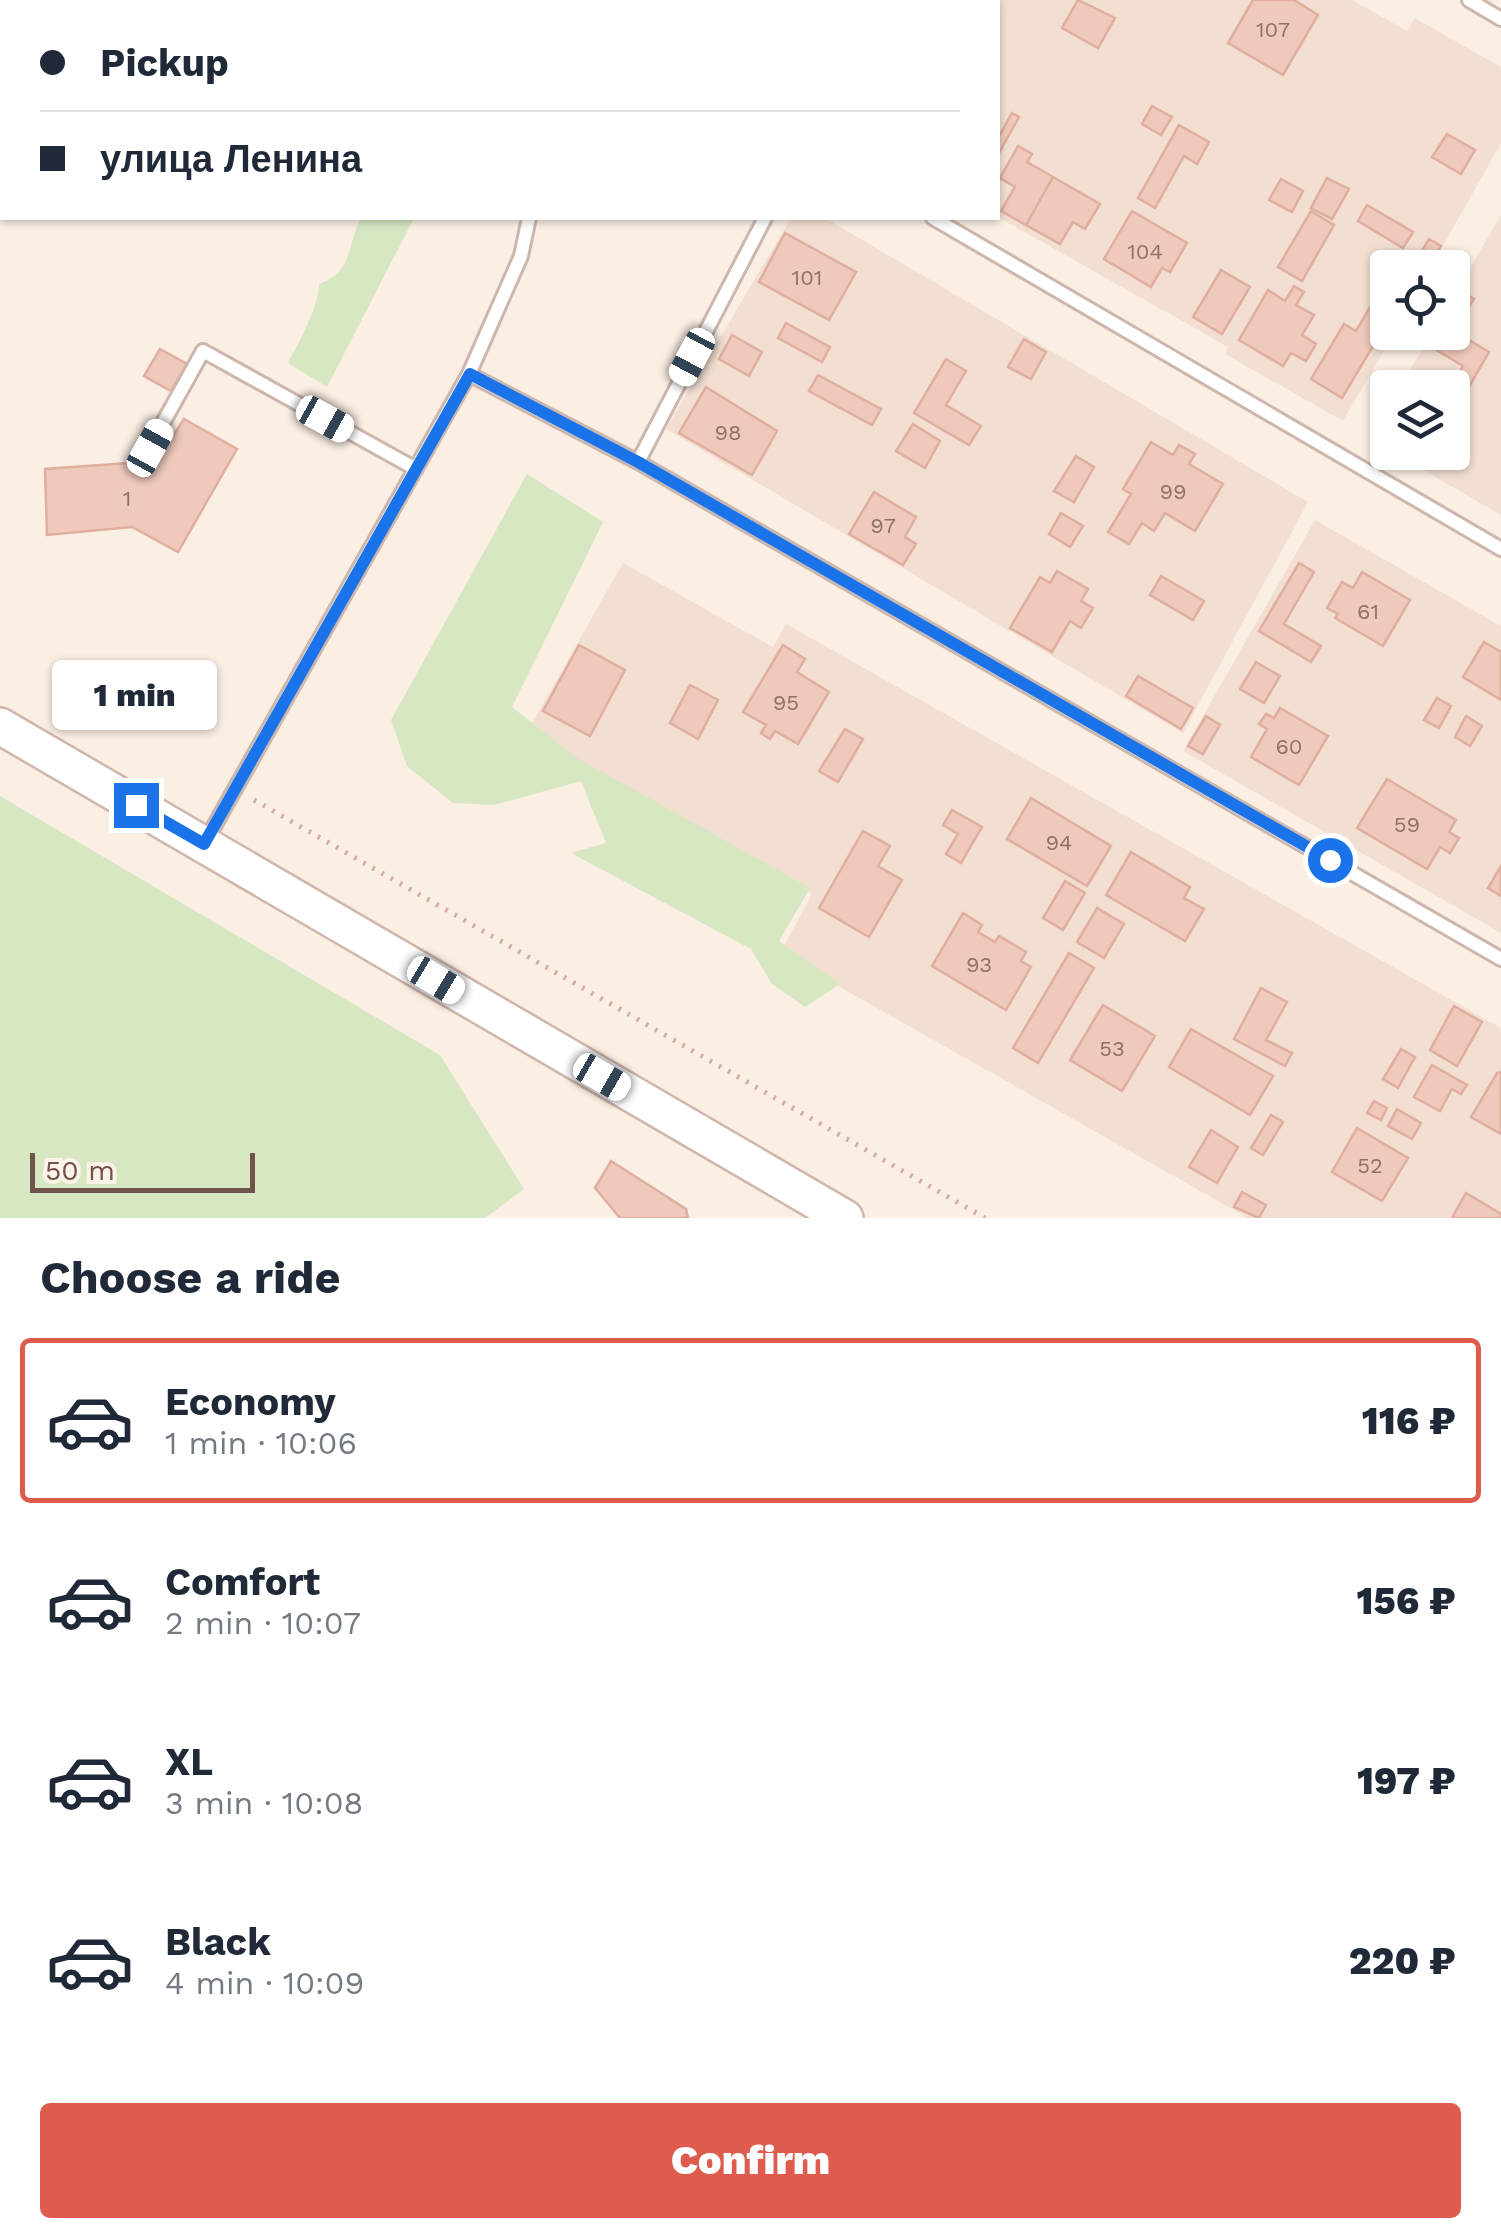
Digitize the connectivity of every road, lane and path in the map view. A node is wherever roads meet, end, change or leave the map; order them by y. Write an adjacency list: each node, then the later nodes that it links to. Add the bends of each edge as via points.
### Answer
1 (1469, 0): 2 (lane)
2 (1501, 19)
3 (529, 220): 6 (lane, via 521,256)
4 (764, 220): 8 (lane)
5 (936, 220): 10 (lane)
6 (470, 374): 8 (lane); 9 (lane)
7 (150, 448): 9 (lane, via 204,351)
8 (638, 462): 14 (lane)
9 (416, 470): 12 (lane)
10 (1501, 549)
11 (0, 726): 13 (street)
12 (235, 789): 13 (lane); 16 (path)
13 (204, 844): 15 (street, via 802,1201)
14 (1501, 959)
15 (844, 1218)
16 (985, 1218)

